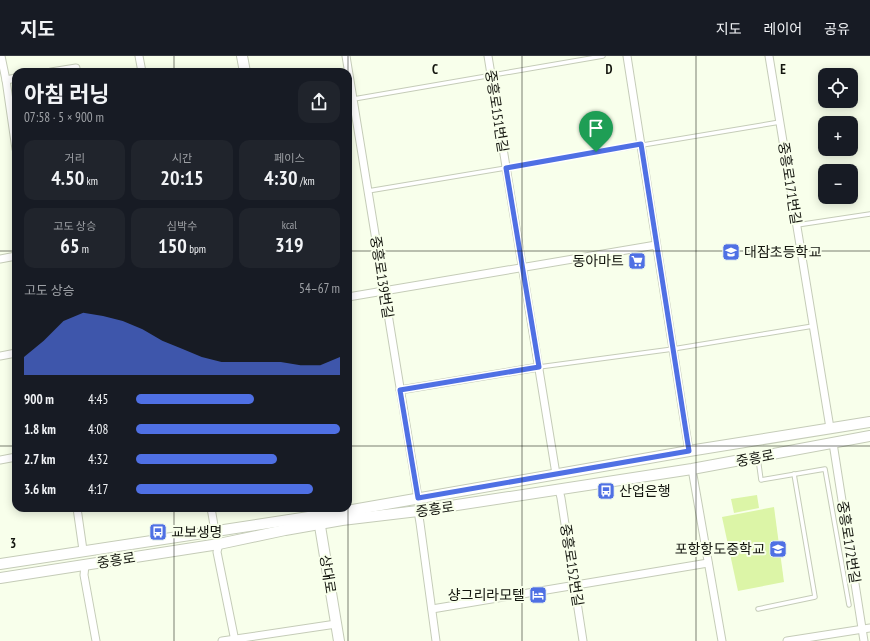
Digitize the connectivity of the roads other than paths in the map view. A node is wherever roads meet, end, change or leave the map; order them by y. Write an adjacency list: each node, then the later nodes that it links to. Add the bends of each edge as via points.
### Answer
1 (1, 56): 12 (street)
2 (139, 56): 9 (street)
3 (242, 56): 10 (main road)
4 (346, 56): 11 (street, 중흥로139번길)
5 (488, 56): 13 (street, 중흥로151번길)
6 (603, 56): 13 (lane)
7 (627, 56): 20 (street)
8 (769, 56): 19 (street, 중흥로171번길)
9 (141, 68)
10 (244, 68)
11 (347, 68)
12 (2, 72): 15 (street)
13 (491, 76): 16 (lane); 21 (street, 중흥로151번길)
14 (12, 79): 15 (street)
15 (6, 80): 18 (street)
16 (352, 100)
17 (352, 110): 22 (street, 중흥로139번길)
18 (12, 121)
19 (780, 122): 20 (lane); 24 (street, 중흥로171번길)
20 (641, 144): 21 (lane); 25 (street)
21 (506, 168): 22 (lane); 28 (street, 중흥로151번길)
22 (368, 191): 29 (street, 중흥로139번길)
23 (870, 214): 24 (lane)
24 (797, 225): 31 (street, 중흥로171번길)
25 (656, 245): 28 (street); 32 (street)
26 (12, 257): 27 (street)
27 (0, 259)
28 (523, 269): 29 (street); 35 (street, 중흥로151번길)
29 (384, 292): 30 (street); 36 (street, 중흥로139번길)
30 (352, 297)
31 (813, 326): 32 (lane); 38 (street, 중흥로171번길)
32 (673, 349): 35 (lane); 41 (street)
33 (12, 354): 34 (street)
34 (0, 356)
35 (539, 367): 36 (street); 46 (street, 중흥로151번길)
36 (400, 390): 49 (street, 중흥로139번길)
37 (870, 422): 38 (main road, 중흥로)
38 (830, 428): 41 (main road, 중흥로)
39 (870, 436): 40 (main road, 중흥로)
40 (833, 443): 42 (main road, 중흥로); 69 (street, 중흥로172번길)
41 (689, 451): 46 (main road, 중흥로)
42 (758, 457): 45 (main road, 중흥로); 47 (lane, via 761,480)
43 (12, 458): 44 (street)
44 (0, 460)
45 (692, 470): 48 (main road, 중흥로); 59 (street)
46 (556, 474): 49 (main road, 중흥로)
47 (794, 474): 64 (lane, via 825,469); 66 (lane, via 815,597)
48 (559, 490): 51 (main road, 중흥로); 63 (street, 중흥로152번길)
49 (418, 498): 50 (main road, 중흥로)
50 (352, 510)
51 (418, 511): 55 (main road, 중흥로); 65 (street)
52 (77, 512): 58 (street)
53 (212, 512): 56 (street)
54 (340, 512): 55 (main road, 중흥로)
55 (318, 516): 56 (main road, 중흥로); 57 (main road, 중흥로, via 285,530); 67 (main road, 상대로)
56 (215, 531): 58 (main road, 중흥로)
57 (218, 544): 61 (main road, 중흥로); 70 (street, via 217,552)
58 (83, 550): 60 (main road, 중흥로)
59 (708, 563): 63 (street); 76 (street)
60 (0, 564)
61 (85, 565): 62 (main road, 중흥로); 71 (street, via 84,575)
62 (0, 578)
63 (575, 585): 65 (street); 75 (street, 중흥로152번길)
64 (849, 605)
65 (432, 609): 74 (street)
66 (758, 609)
67 (336, 624): 70 (street); 73 (main road, 상대로)
68 (870, 628): 69 (street)
69 (862, 629): 77 (street); 78 (street, 중흥로172번길)
70 (235, 640): 72 (street)
71 (96, 641)
72 (222, 641)
73 (339, 641)
74 (436, 641)
75 (584, 641)
76 (722, 641)
77 (787, 641)
78 (864, 641)

